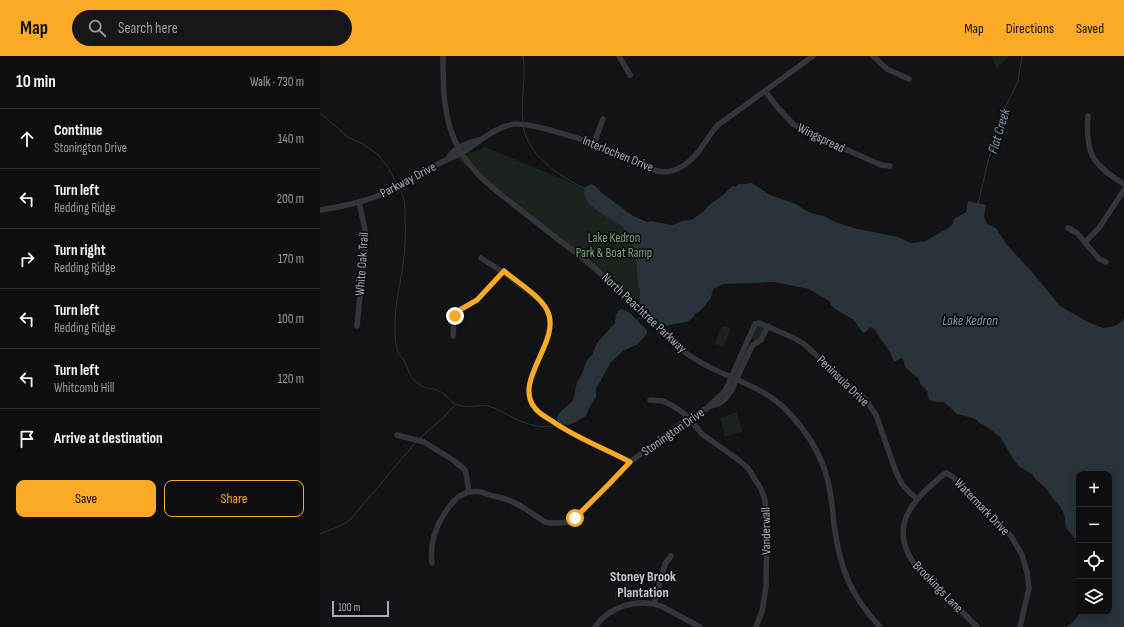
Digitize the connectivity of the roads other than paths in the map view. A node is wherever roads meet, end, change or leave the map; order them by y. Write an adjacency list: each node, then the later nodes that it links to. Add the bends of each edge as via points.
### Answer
1 (443, 56): 11 (street, North Peachtree Parkway, via 448,122)
2 (619, 56): 5 (street)
3 (813, 56): 7 (street, Interlochen Drive)
4 (873, 56): 6 (street, via 887,68)
5 (630, 75)
6 (909, 79)
7 (765, 91): 10 (street, Interlochen Drive, via 718,125 694,157 676,170 664,172 648,168); 12 (street, Wingspread, via 793,124 880,165)
8 (1088, 116): 13 (street, via 1087,137 1091,153 1105,172)
9 (604, 119): 10 (street)
10 (594, 143): 11 (street, Interlochen Drive, via 524,124 513,124 492,132 476,144)
11 (460, 151): 15 (street, Parkway Drive, via 399,187); 27 (street, North Peachtree Parkway, via 484,181 588,262 683,351 705,366)
12 (890, 166)
13 (1124, 184)
14 (1124, 190): 18 (street, via 1099,228)
15 (359, 202): 16 (street, Parkway Drive); 22 (street, White Oak Trail, via 366,235)
16 (320, 210)
17 (1068, 228): 18 (street)
18 (1085, 242): 20 (street, via 1098,259)
19 (481, 258): 21 (street)
20 (1106, 262)
21 (504, 271): 24 (street, via 477,300 458,311); 33 (street, via 538,298 550,318 550,330 530,383 532,404 558,426)
22 (357, 326)
23 (768, 326): 25 (street, via 759,322 755,324); 26 (street, via 762,340); 35 (street, Peninsula Drive, via 804,344 866,400 876,415 902,484)
24 (453, 336)
25 (746, 344): 26 (street); 27 (street)
26 (752, 346): 28 (street)
27 (730, 377): 28 (street, North Peachtree Parkway); 30 (street, Stonington Drive, via 723,393)
28 (737, 380): 30 (street, Stonington Drive, via 726,399); 42 (street, North Peachtree Parkway, via 762,391 781,405 812,442 827,478 840,556 846,575 865,609)
29 (650, 400): 31 (street, Vanderwall, via 663,401)
30 (709, 407): 31 (street, Stonington Drive)
31 (689, 418): 33 (street, Stonington Drive); 41 (street, Vanderwall, via 702,434 748,468 761,489 767,528 765,596)
32 (398, 434): 34 (street, via 432,446 453,460 464,469)
33 (630, 462): 34 (street, Stonington Drive, via 569,522 550,524 507,499 481,492)
34 (469, 492): 37 (street, via 454,500 437,527 433,537)
35 (917, 499): 43 (street, Brookings Lane, via 908,512 904,526 903,537 907,552 913,562); 44 (street, Watermark Drive, via 943,475 949,474 1011,536 1022,555 1027,572 1028,588)
36 (671, 556): 38 (street, via 665,564)
37 (432, 563)
38 (654, 604): 39 (street, via 635,604 618,608); 40 (street)
39 (595, 627)
40 (700, 627)
41 (756, 627)
42 (880, 627)
43 (977, 627)
44 (1020, 627)

